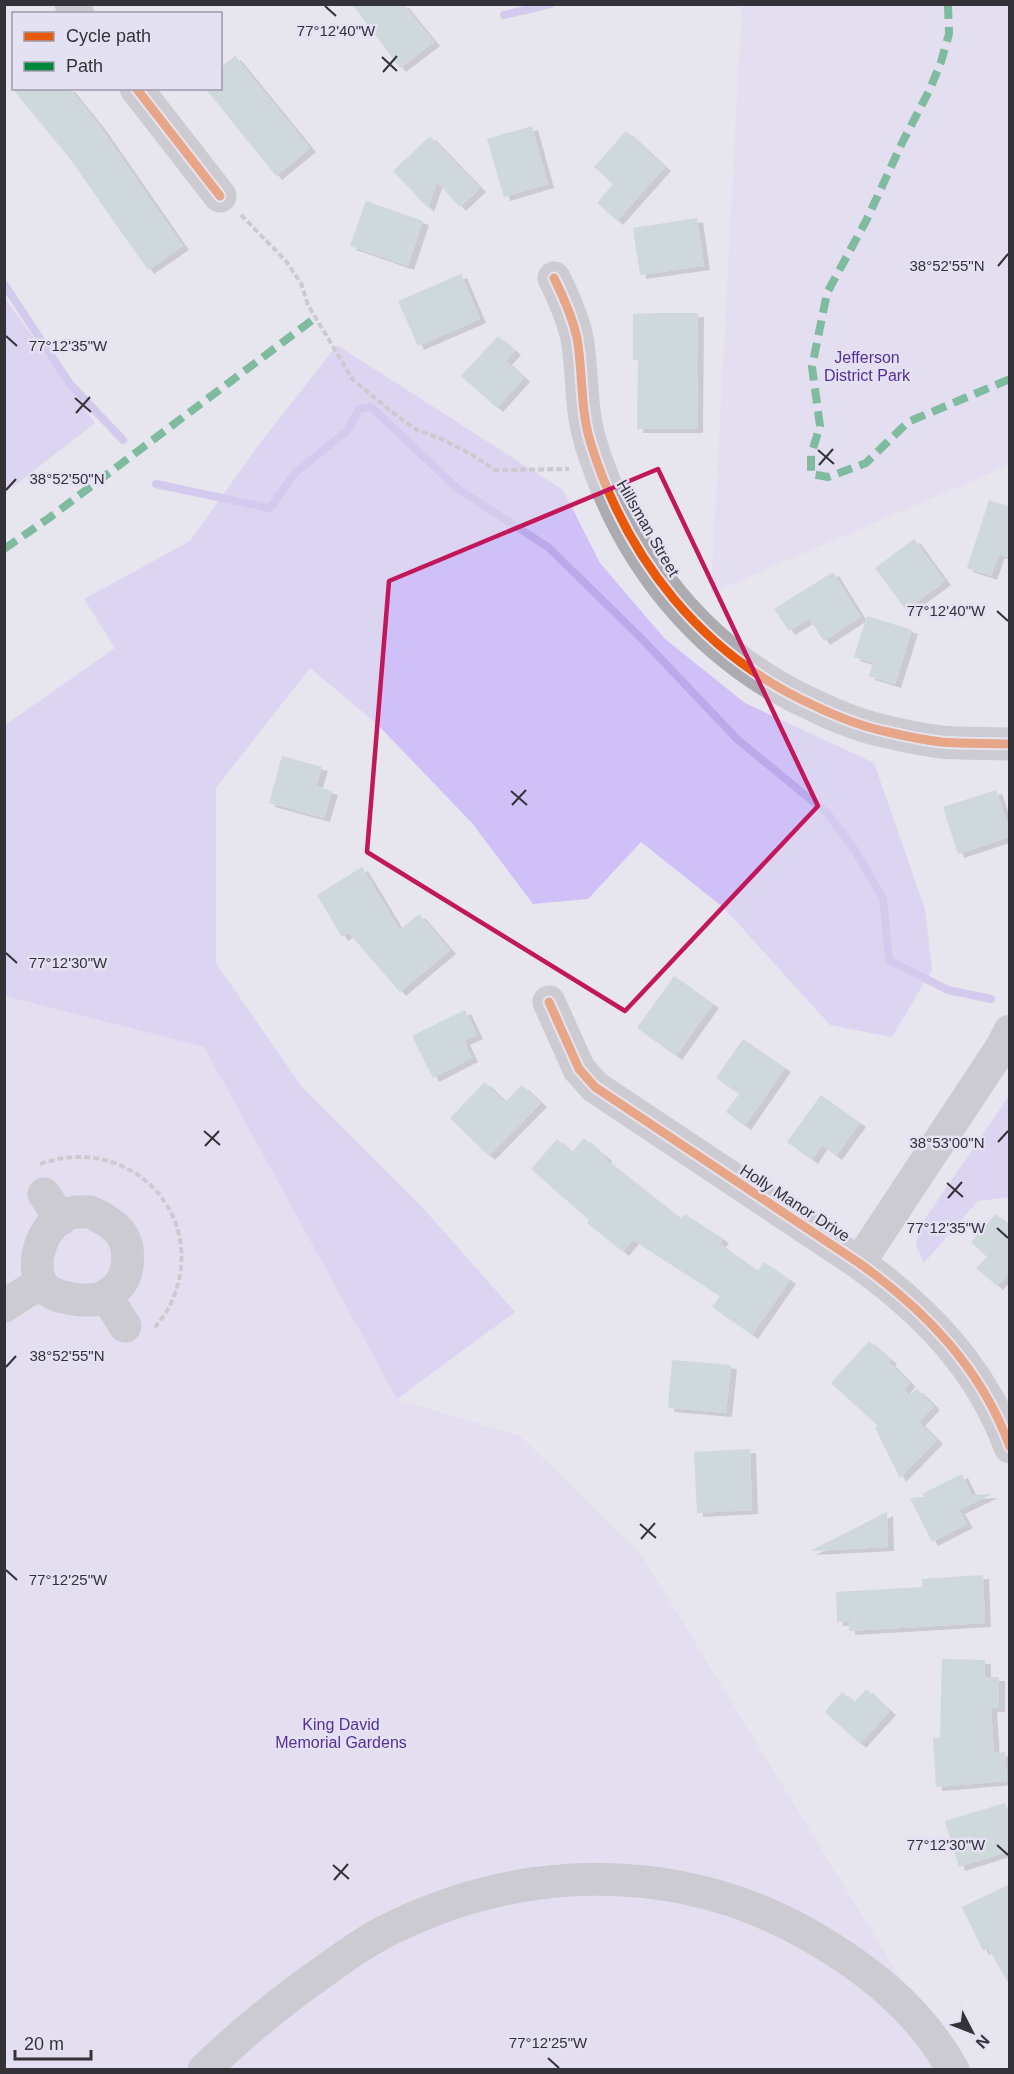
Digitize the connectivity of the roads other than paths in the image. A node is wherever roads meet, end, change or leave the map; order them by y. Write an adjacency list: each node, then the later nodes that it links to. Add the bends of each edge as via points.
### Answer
1 (138, 90): 2 (street)
2 (220, 196)
3 (554, 278): 4 (street, Hillsman Street, via 577,338 589,438 609,493 651,569 681,609 747,669 840,717 885,732 942,742)
4 (1010, 744)
5 (549, 1002): 7 (street, Holly Manor Drive, via 579,1069 595,1087)
6 (1010, 1031): 7 (street)
7 (859, 1263): 12 (street, Holly Manor Drive, via 920,1311 954,1349 981,1386)
8 (40, 1283): 9 (street, via 67,1298 86,1301); 9 (street, via 36,1260 43,1238 55,1222 52,1206 71,1213 90,1212 109,1221 121,1234 128,1251 127,1270 119,1286); 10 (street)
9 (106, 1296): 11 (street)
10 (4, 1306)
11 (125, 1326)
12 (1010, 1447)
13 (204, 2070): 14 (street, via 294,1993 390,1929 477,1894 527,1884 600,1878 697,1890 781,1920 845,1956 881,1983 914,2015)
14 (953, 2070)

